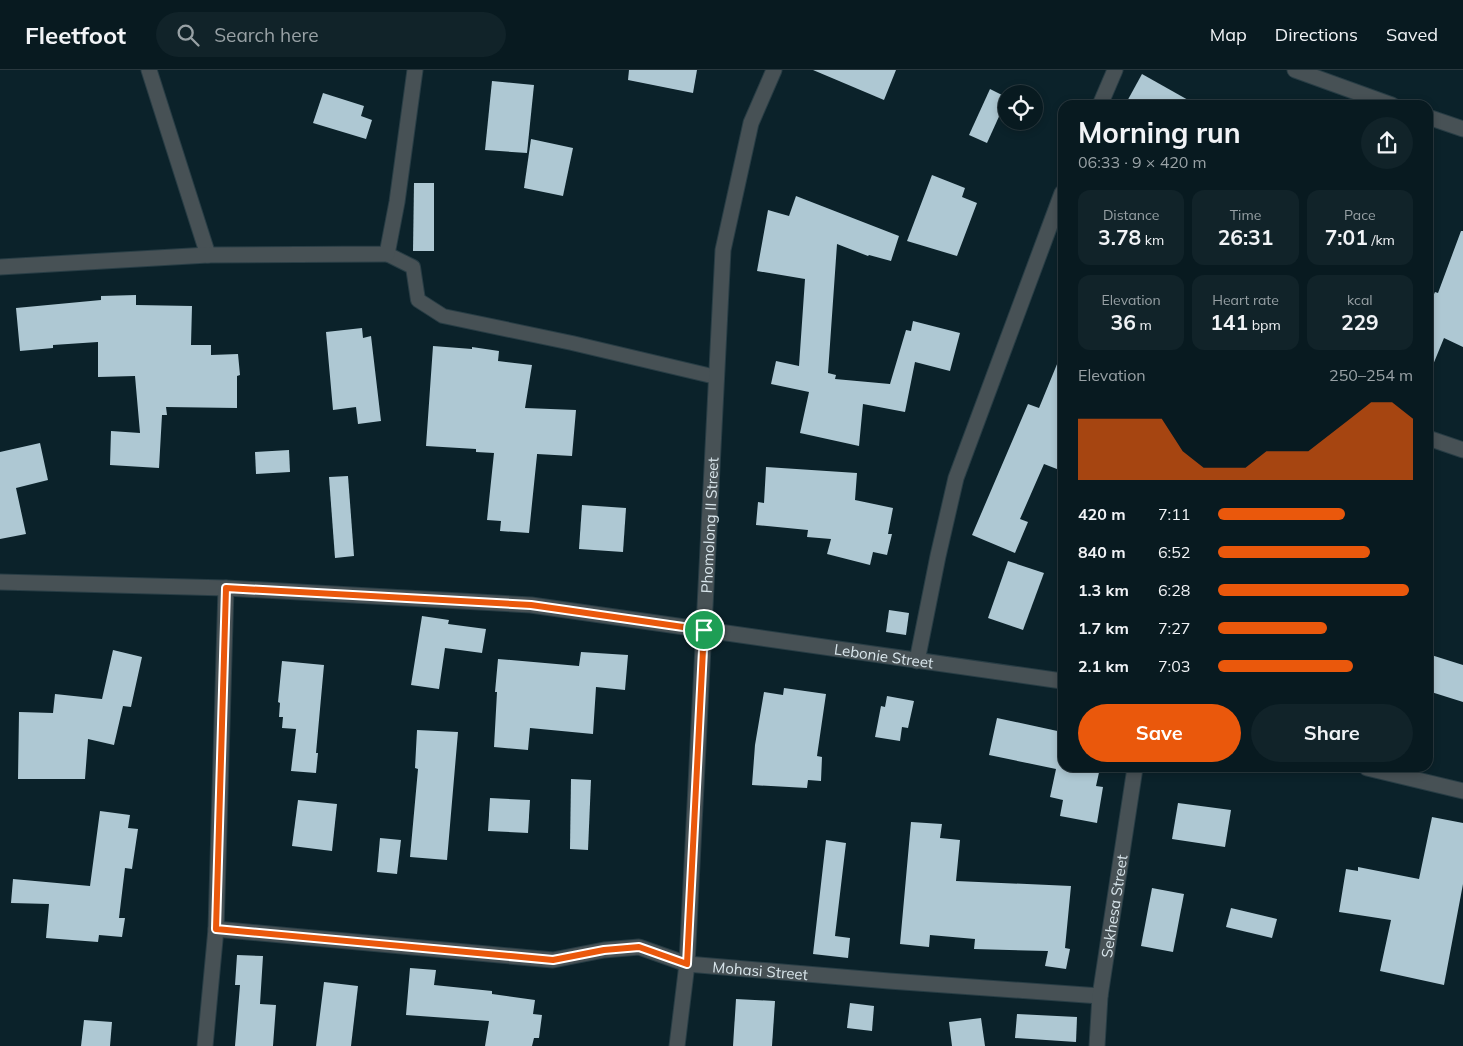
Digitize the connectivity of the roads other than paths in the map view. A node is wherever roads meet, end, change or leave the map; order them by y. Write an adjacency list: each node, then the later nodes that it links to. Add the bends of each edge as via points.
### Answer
1 (149, 70): 12 (street)
2 (415, 70): 13 (street)
3 (774, 70): 15 (street, Phomolong II Street, via 751,123 723,250)
4 (1115, 70): 7 (street)
5 (1295, 70): 6 (street)
6 (1326, 76): 8 (street)
7 (1102, 100)
8 (1377, 100)
9 (1433, 119): 10 (street)
10 (1463, 129)
11 (1058, 204): 21 (street, via 956,478)
12 (208, 254): 13 (street); 14 (street)
13 (387, 254): 15 (lane, via 413,267 418,300 443,316)
14 (0, 267)
15 (716, 376): 20 (street, Phomolong II Street)
16 (1433, 440): 17 (street)
17 (1463, 450)
18 (0, 582): 19 (street, Lebonie Street)
19 (226, 588): 20 (street, Lebonie Street, via 531,605); 26 (street)
20 (704, 630): 21 (street, Lebonie Street); 27 (street, Phomolong II Street)
21 (917, 661): 22 (street, Lebonie Street)
22 (1058, 680)
23 (1135, 772): 28 (street, Sekhesa Street)
24 (1384, 772): 25 (street)
25 (1463, 791)
26 (216, 929): 27 (street, Mohasi Street, via 553,960 639,947); 29 (street)
27 (687, 964): 28 (street, Mohasi Street); 30 (street, Phomolong II Street)
28 (1100, 996): 31 (street, Sekhesa Street)
29 (205, 1046)
30 (677, 1046)
31 (1099, 1046)

